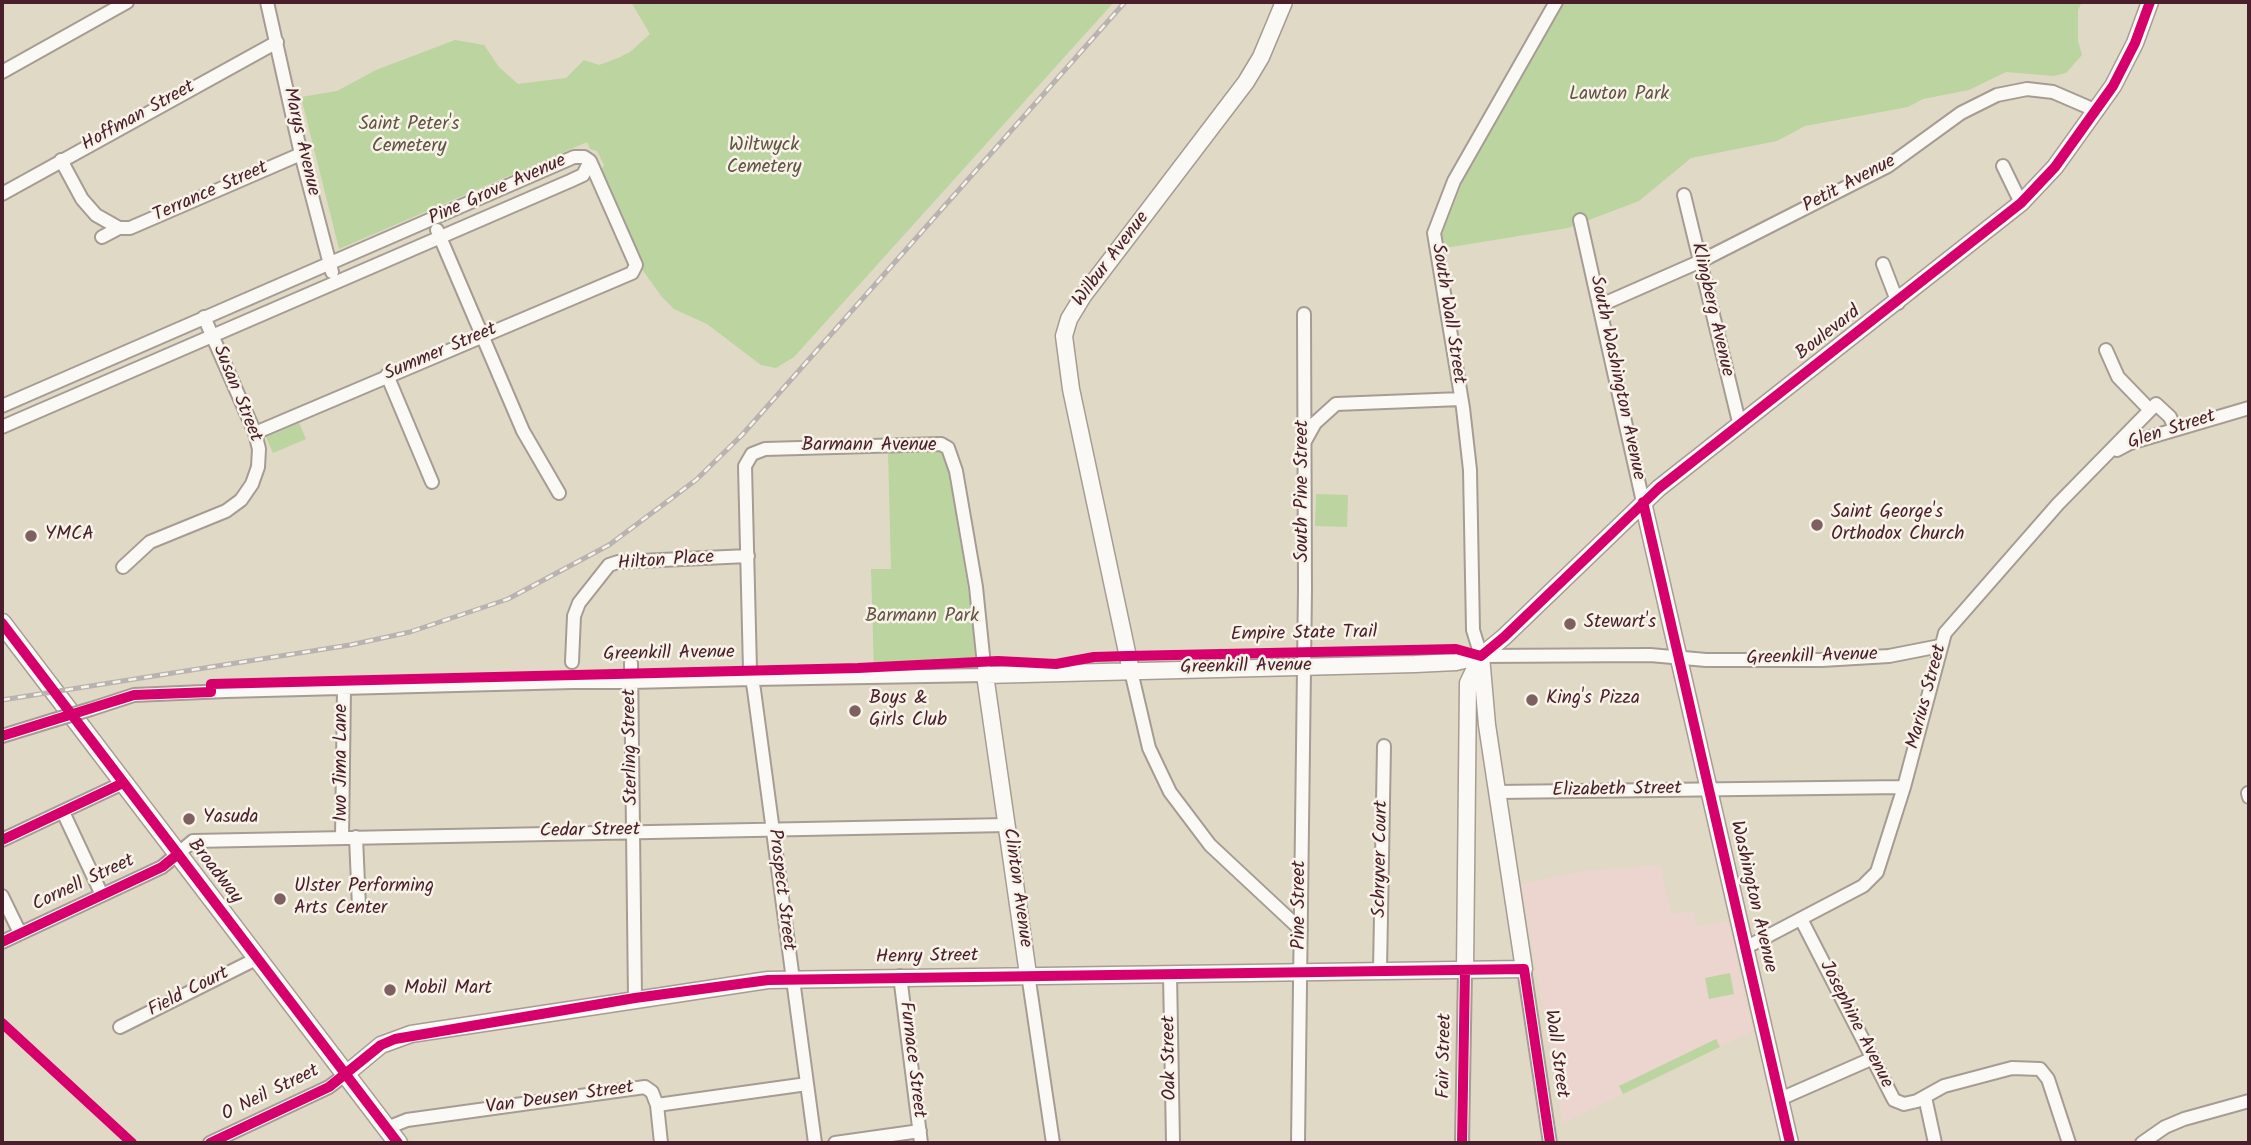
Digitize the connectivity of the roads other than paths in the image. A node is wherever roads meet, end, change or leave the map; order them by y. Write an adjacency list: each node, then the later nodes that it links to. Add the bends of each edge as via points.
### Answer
1 (127, 2): 7 (street)
2 (267, 2): 6 (street, Marys Avenue)
3 (1284, 2): 59 (main road, Wilbur Avenue, via 1246,82 1083,296 1064,336 1071,389)
4 (1556, 2): 35 (street, South Wall Street, via 1454,181 1434,233)
5 (2150, 2): 8 (main road, Boulevard, via 2135,43)
6 (277, 42): 9 (street, Marys Avenue); 10 (street, Hoffman Street)
7 (2, 72)
8 (2097, 111): 15 (main road, Boulevard); 21 (street, Petit Avenue, via 2053,92 2027,89 1997,95 1961,113 1888,166)
9 (301, 154): 18 (street, Terrance Street, via 143,223); 22 (street, Marys Avenue)
10 (61, 160): 13 (street, Hoffman Street); 18 (street, via 82,199 104,221)
11 (590, 162): 16 (street, Pine Grove Avenue, via 574,158); 20 (street, Pine Grove Avenue, via 583,175); 29 (street, Summer Street, via 635,271)
12 (2003, 166): 15 (street)
13 (2, 194)
14 (1684, 195): 21 (street, Klingberg Avenue)
15 (2021, 203): 25 (main road, Boulevard)
16 (433, 220): 20 (street); 22 (street, Pine Grove Avenue)
17 (1580, 220): 26 (street, South Washington Avenue)
18 (119, 228): 19 (street, Terrance Street)
19 (102, 237)
20 (440, 237): 24 (street, Pine Grove Avenue); 29 (street)
21 (1701, 261): 26 (street, Petit Avenue); 41 (street, Klingberg Avenue)
22 (330, 264): 24 (street, Marys Avenue); 28 (street, Pine Grove Avenue)
23 (1884, 264): 25 (street)
24 (335, 282): 30 (street, Pine Grove Avenue)
25 (1898, 303): 41 (main road, Boulevard)
26 (1601, 304): 49 (street, South Washington Avenue)
27 (1304, 314): 45 (street, South Pine Street)
28 (204, 317): 30 (street, Susan Street); 32 (street, Pine Grove Avenue)
29 (484, 334): 34 (street, Summer Street); 48 (street, via 523,432)
30 (213, 335): 33 (street, Pine Grove Avenue); 44 (street, Susan Street)
31 (2106, 350): 38 (street, via 2118,377)
32 (117, 357): 33 (street); 36 (street, Pine Grove Avenue)
33 (126, 374): 40 (street, Pine Grove Avenue)
34 (387, 375): 44 (street, Summer Street); 47 (street)
35 (1461, 399): 45 (street, via 1336,404); 54 (street, South Wall Street, via 1470,470 1473,630)
36 (16, 400): 37 (street, Pine Grove Avenue); 40 (street)
37 (2, 406)
38 (2153, 407): 43 (street, via 2170,417); 46 (street, Marius Street)
39 (2249, 408): 43 (street, Glen Street)
40 (24, 417): 42 (street, Pine Grove Avenue)
41 (1740, 426): 49 (main road, Boulevard)
42 (2, 427)
43 (2175, 429): 46 (street, Glen Street, via 2130,443)
44 (255, 433): 51 (street, Susan Street, via 258,467 240,500 226,511 150,542)
45 (1304, 441): 58 (street, South Pine Street)
46 (2099, 462): 53 (street, Marius Street, via 1958,615)
47 (432, 482)
48 (559, 493)
49 (1643, 502): 54 (main road, Boulevard); 55 (main road, South Washington Avenue)
50 (748, 556): 56 (street, Hilton Place, via 609,565 574,616); 60 (street, Barmann Avenue, via 746,462 752,454 765,449 941,444 948,448 956,471); 61 (street, Prospect Street)
51 (123, 566)
52 (2, 623): 66 (highway, Broadway)
53 (1940, 646): 55 (street, Greenkill Avenue, via 1889,656 1822,660); 67 (street, Marius Street)
54 (1481, 656): 55 (street, Greenkill Avenue); 58 (main road, Greenkill Avenue, via 1456,662); 69 (main road, Wall Street); 88 (main road, Fair Street, via 1468,683)
55 (1679, 658): 68 (main road, Washington Avenue)
56 (572, 662)
57 (631, 663): 62 (street, Sterling Street)
58 (1303, 667): 59 (main road, Greenkill Avenue); 82 (street, Pine Street)
59 (1131, 671): 60 (main road, Greenkill Avenue); 82 (street, via 1149,748 1170,792 1210,845)
60 (985, 675): 61 (street, Greenkill Avenue); 71 (main road, Clinton Avenue)
61 (752, 679): 62 (street, Greenkill Avenue); 72 (street, Prospect Street)
62 (631, 682): 63 (street, Greenkill Avenue); 73 (street, Sterling Street)
63 (344, 688): 64 (street, Greenkill Avenue, bridge, via 134,695); 75 (street, Iwo Jima Lane)
64 (2, 736)
65 (1384, 746): 89 (street, Schryver Court)
66 (123, 783): 70 (street); 77 (highway, Broadway)
67 (1904, 787): 68 (street, Elizabeth Street); 81 (street, Marius Street, via 1877,872 1863,886)
68 (1709, 790): 69 (street, Elizabeth Street); 85 (main road, Washington Avenue)
69 (1497, 792): 87 (main road, Wall Street)
70 (63, 812): 76 (street); 78 (street)
71 (1007, 825): 72 (street, Cedar Street); 92 (main road, Clinton Avenue)
72 (772, 828): 73 (street, Cedar Street); 94 (street, Prospect Street)
73 (634, 831): 74 (street, Cedar Street); 95 (street, Sterling Street)
74 (356, 837): 75 (street, Cedar Street); 80 (street)
75 (342, 838): 77 (street, Cedar Street, via 193,841)
76 (2, 841)
77 (178, 854): 78 (street, Cornell Street, via 162,867); 86 (highway, Broadway)
78 (102, 895): 83 (street, Cornell Street)
79 (2, 896): 83 (street)
80 (359, 907)
81 (1802, 921): 85 (street, Marius Street); 97 (street, Josephine Avenue)
82 (1301, 930): 90 (street, Pine Street)
83 (20, 933): 84 (street, Cornell Street)
84 (2, 942)
85 (1745, 948): 101 (main road, Washington Avenue)
86 (258, 958): 96 (street, Field Court); 98 (highway, Broadway)
87 (1524, 969): 88 (main road, Henry Street); 115 (street, Wall Street)
88 (1465, 970): 89 (main road, Henry Street); 114 (street, Fair Street)
89 (1380, 971): 90 (main road, Henry Street)
90 (1301, 972): 91 (main road, Henry Street); 113 (street, Pine Street)
91 (1170, 973): 92 (main road, Henry Street); 112 (street, Oak Street)
92 (1028, 974): 93 (main road, Henry Street); 111 (street, Clinton Avenue)
93 (900, 976): 94 (main road, Henry Street); 105 (street, Furnace Street)
94 (791, 979): 95 (main road, Henry Street); 99 (street, Prospect Street)
95 (635, 998): 98 (main road, Henry Street, via 411,1034 381,1045)
96 (120, 1027)
97 (1871, 1059): 100 (street, Josephine Avenue, via 1894,1100 1904,1104); 101 (street)
98 (346, 1074): 104 (highway, Broadway); 106 (street, O Neil Street, via 330,1087)
99 (807, 1084): 103 (street, Van Deusen Street); 109 (street, Prospect Street)
100 (1925, 1097): 117 (street); 118 (street, via 1944,1086 2012,1068 2040,1069 2048,1079)
101 (1780, 1099): 116 (main road, Washington Avenue)
102 (2249, 1101): 119 (street, via 2184,1119)
103 (657, 1105): 104 (street, Van Deusen Street, via 645,1087 630,1088 407,1120); 108 (street)
104 (387, 1128): 107 (highway, Broadway)
105 (921, 1137): 110 (street)
106 (210, 1143)
107 (398, 1143)
108 (661, 1143)
109 (815, 1143)
110 (835, 1143)
111 (1053, 1143)
112 (1173, 1143)
113 (1297, 1143)
114 (1462, 1143)
115 (1550, 1143)
116 (1790, 1143)
117 (1935, 1143)
118 (2069, 1143)
119 (2141, 1143)

